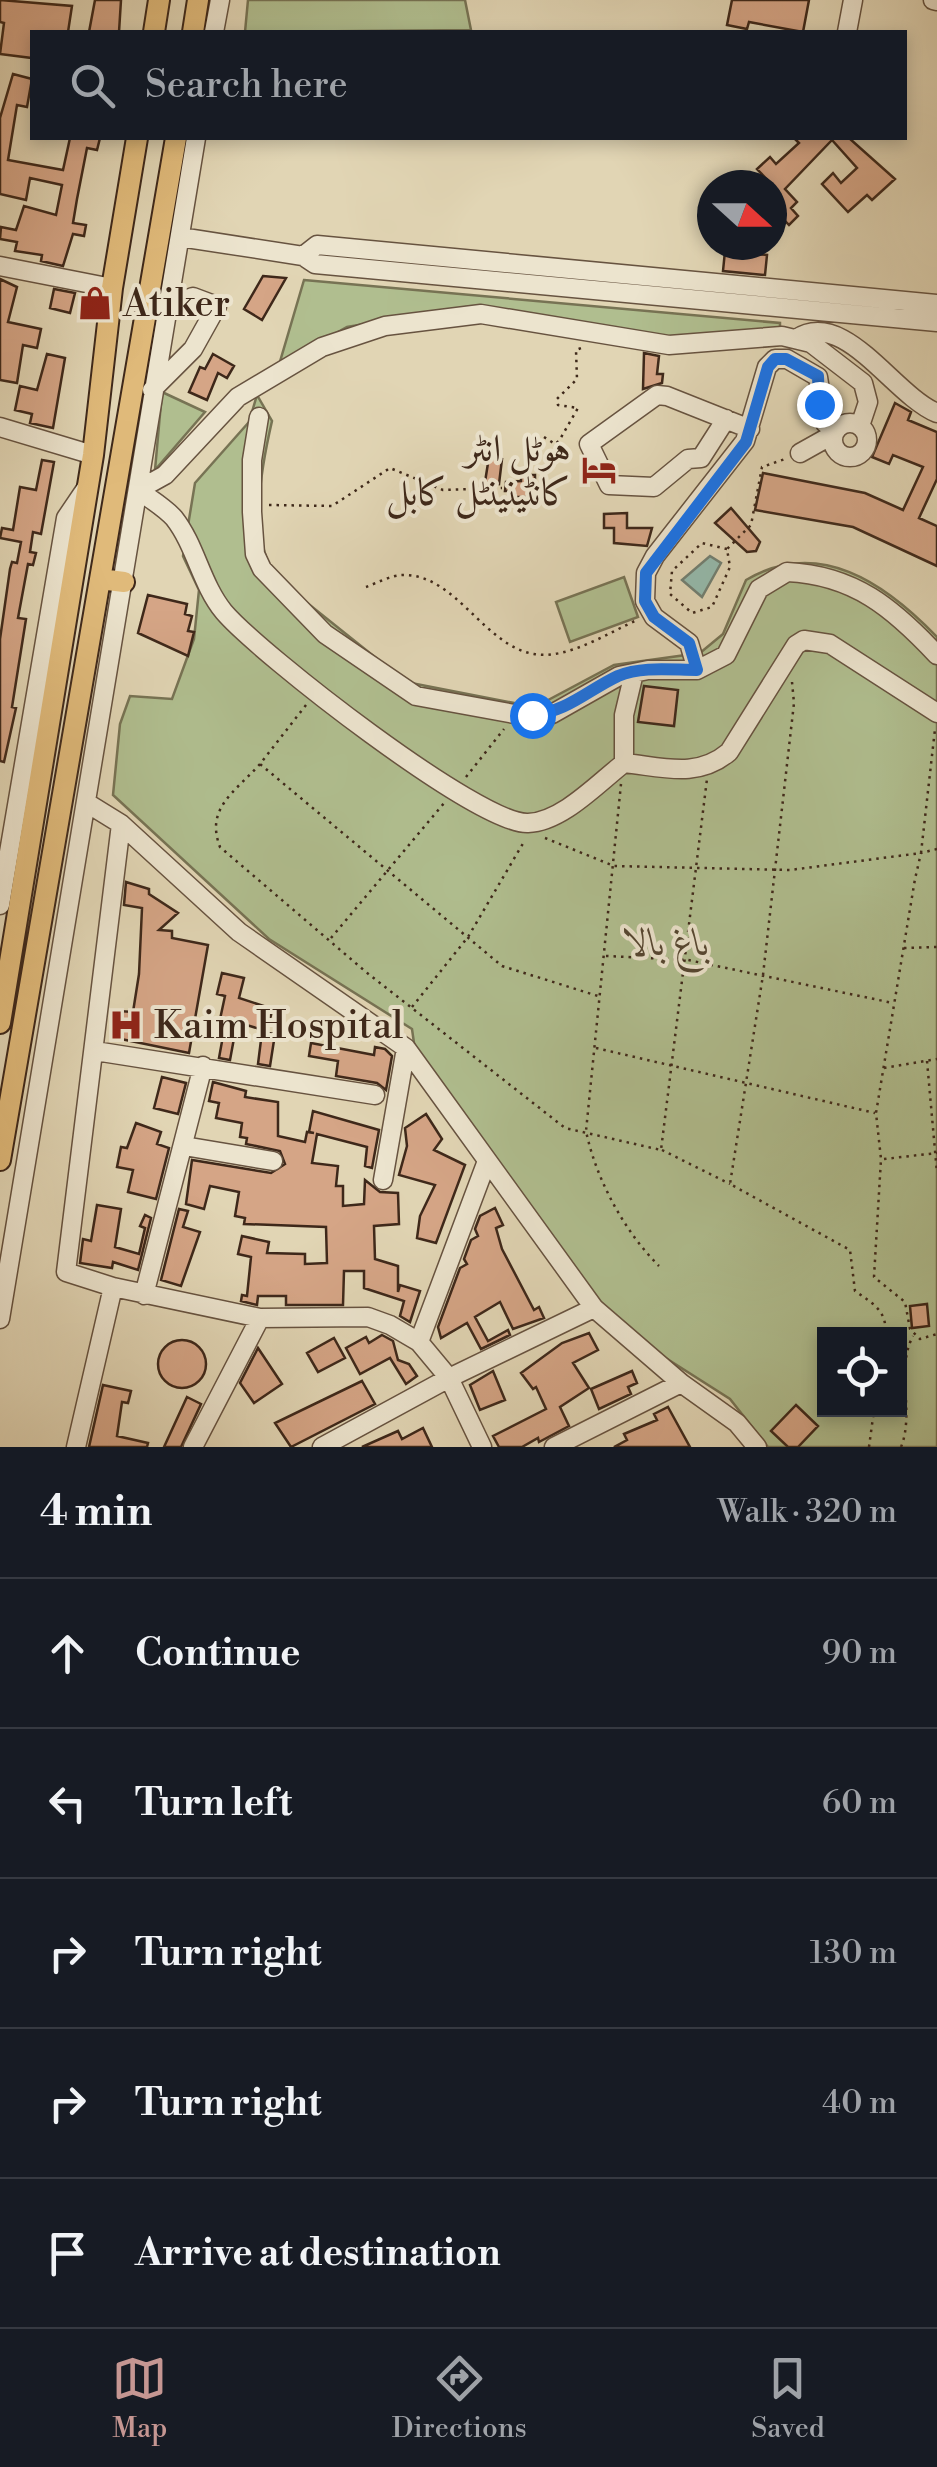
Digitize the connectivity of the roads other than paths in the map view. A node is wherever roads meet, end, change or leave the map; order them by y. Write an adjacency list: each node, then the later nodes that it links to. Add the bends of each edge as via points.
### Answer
1 (159, 0): 5 (main road)
2 (198, 0): 6 (main road)
3 (220, 0): 7 (street)
4 (853, 0): 8 (street)
5 (154, 30)
6 (193, 30)
7 (214, 30)
8 (847, 30)
9 (137, 140): 14 (main road)
10 (176, 140): 17 (main road)
11 (196, 140): 12 (street)
12 (180, 237): 15 (street, via 304,256 317,246); 17 (street)
13 (0, 266): 14 (street)
14 (112, 288): 29 (main road)
15 (826, 302): 16 (street); 18 (street)
16 (937, 304)
17 (158, 306): 20 (main road); 20 (street, via 193,297 216,306 193,349)
18 (937, 322)
19 (796, 339): 21 (street, via 809,331 849,340 906,394); 24 (street, via 863,382 868,402); 30 (street, via 668,345 481,314 386,326 350,336 238,397 165,474)
20 (143, 389): 30 (street); 31 (main road)
21 (937, 412)
22 (259, 417): 35 (street, via 252,460 255,554 325,634 416,696 511,714 552,714)
23 (726, 419): 23 (street, via 657,394 589,444 609,485 654,487 688,458 701,458); 26 (street)
24 (860, 426): 27 (street, via 848,423); 27 (street, via 867,442 854,456 838,452)
25 (0, 427): 29 (street)
26 (750, 429): 27 (street, via 768,367 786,359 818,376 821,413); 34 (street, via 655,556 644,589 652,613 684,636)
27 (835, 432): 28 (street)
28 (800, 453)
29 (93, 455): 40 (main road)
30 (138, 490): 32 (street); 37 (street, via 180,527 208,590 227,614 316,692 485,810 534,823)
31 (100, 579): 32 (main road); 42 (main road)
32 (124, 582): 38 (street)
33 (937, 656): 34 (street, via 871,594 837,579 787,572 759,590 726,655)
34 (697, 670): 35 (street)
35 (634, 673): 37 (street, via 624,714)
36 (937, 713): 37 (street, via 830,644 804,640 729,752 700,770)
37 (624, 763)
38 (87, 803): 39 (street); 57 (street)
39 (121, 824): 44 (street, via 239,932); 45 (street)
40 (13, 845): 41 (street); 43 (main road)
41 (0, 905)
42 (26, 1010): 43 (main road); 49 (main road)
43 (1, 1015)
44 (406, 1048): 51 (street); 52 (street)
45 (95, 1051): 46 (street); 53 (street, via 65,1267 74,1277)
46 (204, 1066): 47 (street); 48 (street)
47 (375, 1095)
48 (184, 1146): 50 (street); 54 (street)
49 (0, 1160)
50 (273, 1161)
51 (487, 1161): 55 (street); 58 (street)
52 (384, 1180)
53 (113, 1287): 54 (street); 61 (street)
54 (144, 1294): 56 (street)
55 (594, 1308): 59 (street); 60 (street)
56 (260, 1318): 58 (street, via 368,1317); 62 (street)
57 (0, 1319)
58 (419, 1342): 59 (street)
59 (449, 1378): 63 (street); 64 (street)
60 (681, 1383): 65 (street); 66 (street, via 737,1422)
61 (76, 1447)
62 (193, 1447)
63 (322, 1447)
64 (482, 1447)
65 (554, 1447)
66 (757, 1447)

